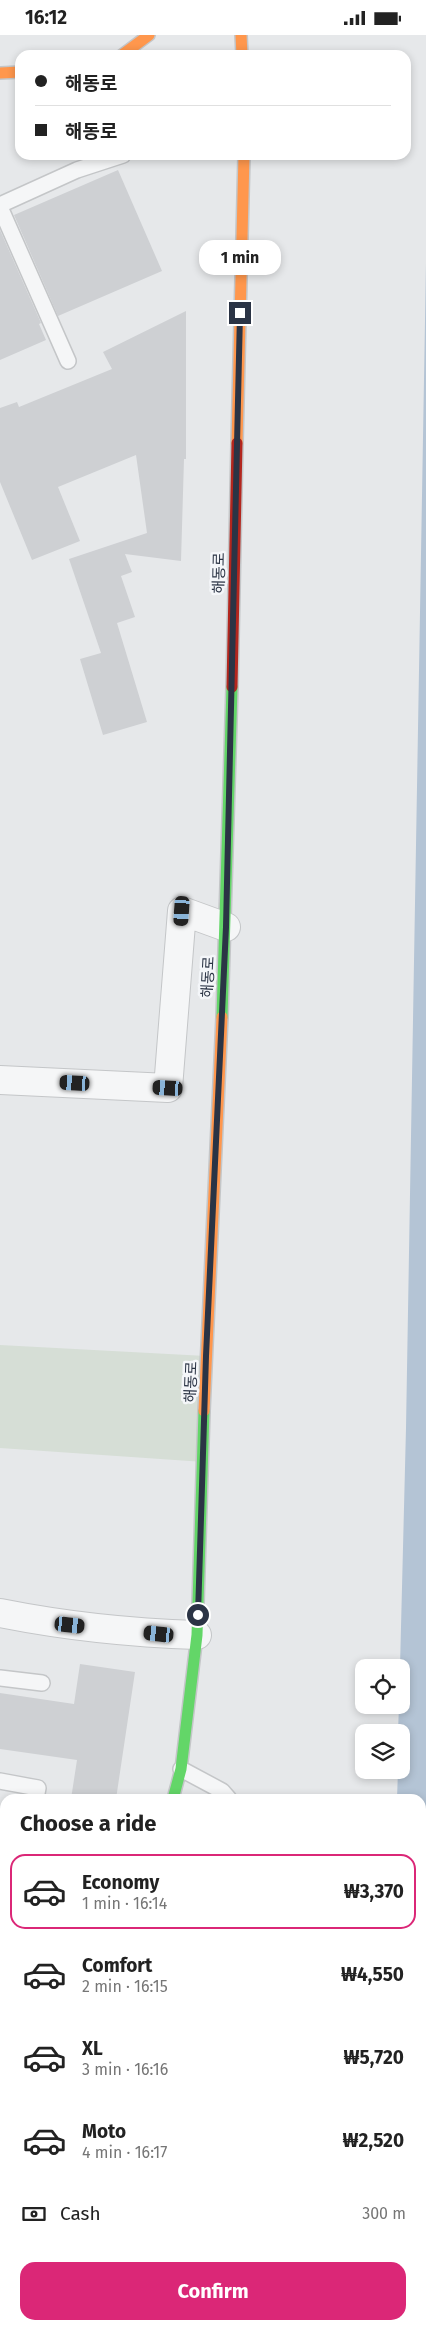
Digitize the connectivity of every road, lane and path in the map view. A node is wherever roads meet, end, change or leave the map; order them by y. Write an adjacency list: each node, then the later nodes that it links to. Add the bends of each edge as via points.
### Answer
1 (149, 35): 3 (street)
2 (242, 35): 4 (street)
3 (129, 50)
4 (242, 50)
5 (15, 72): 6 (street)
6 (0, 73)
7 (107, 160): 9 (lane, via 77,170)
8 (244, 160): 11 (street, 해동로)
9 (0, 206): 10 (lane)
10 (68, 361)
11 (226, 927): 12 (street, via 182,911 168,1088); 14 (street, 해동로)
12 (0, 1080)
13 (0, 1613): 14 (street, via 53,1623)
14 (197, 1635): 17 (street, 해동로)
15 (0, 1678): 16 (lane)
16 (42, 1683)
17 (181, 1769): 20 (street, 해동로); 21 (lane)
18 (0, 1781): 19 (lane, via 38,1788)
19 (37, 1794)
20 (174, 1794)
21 (224, 1794)

